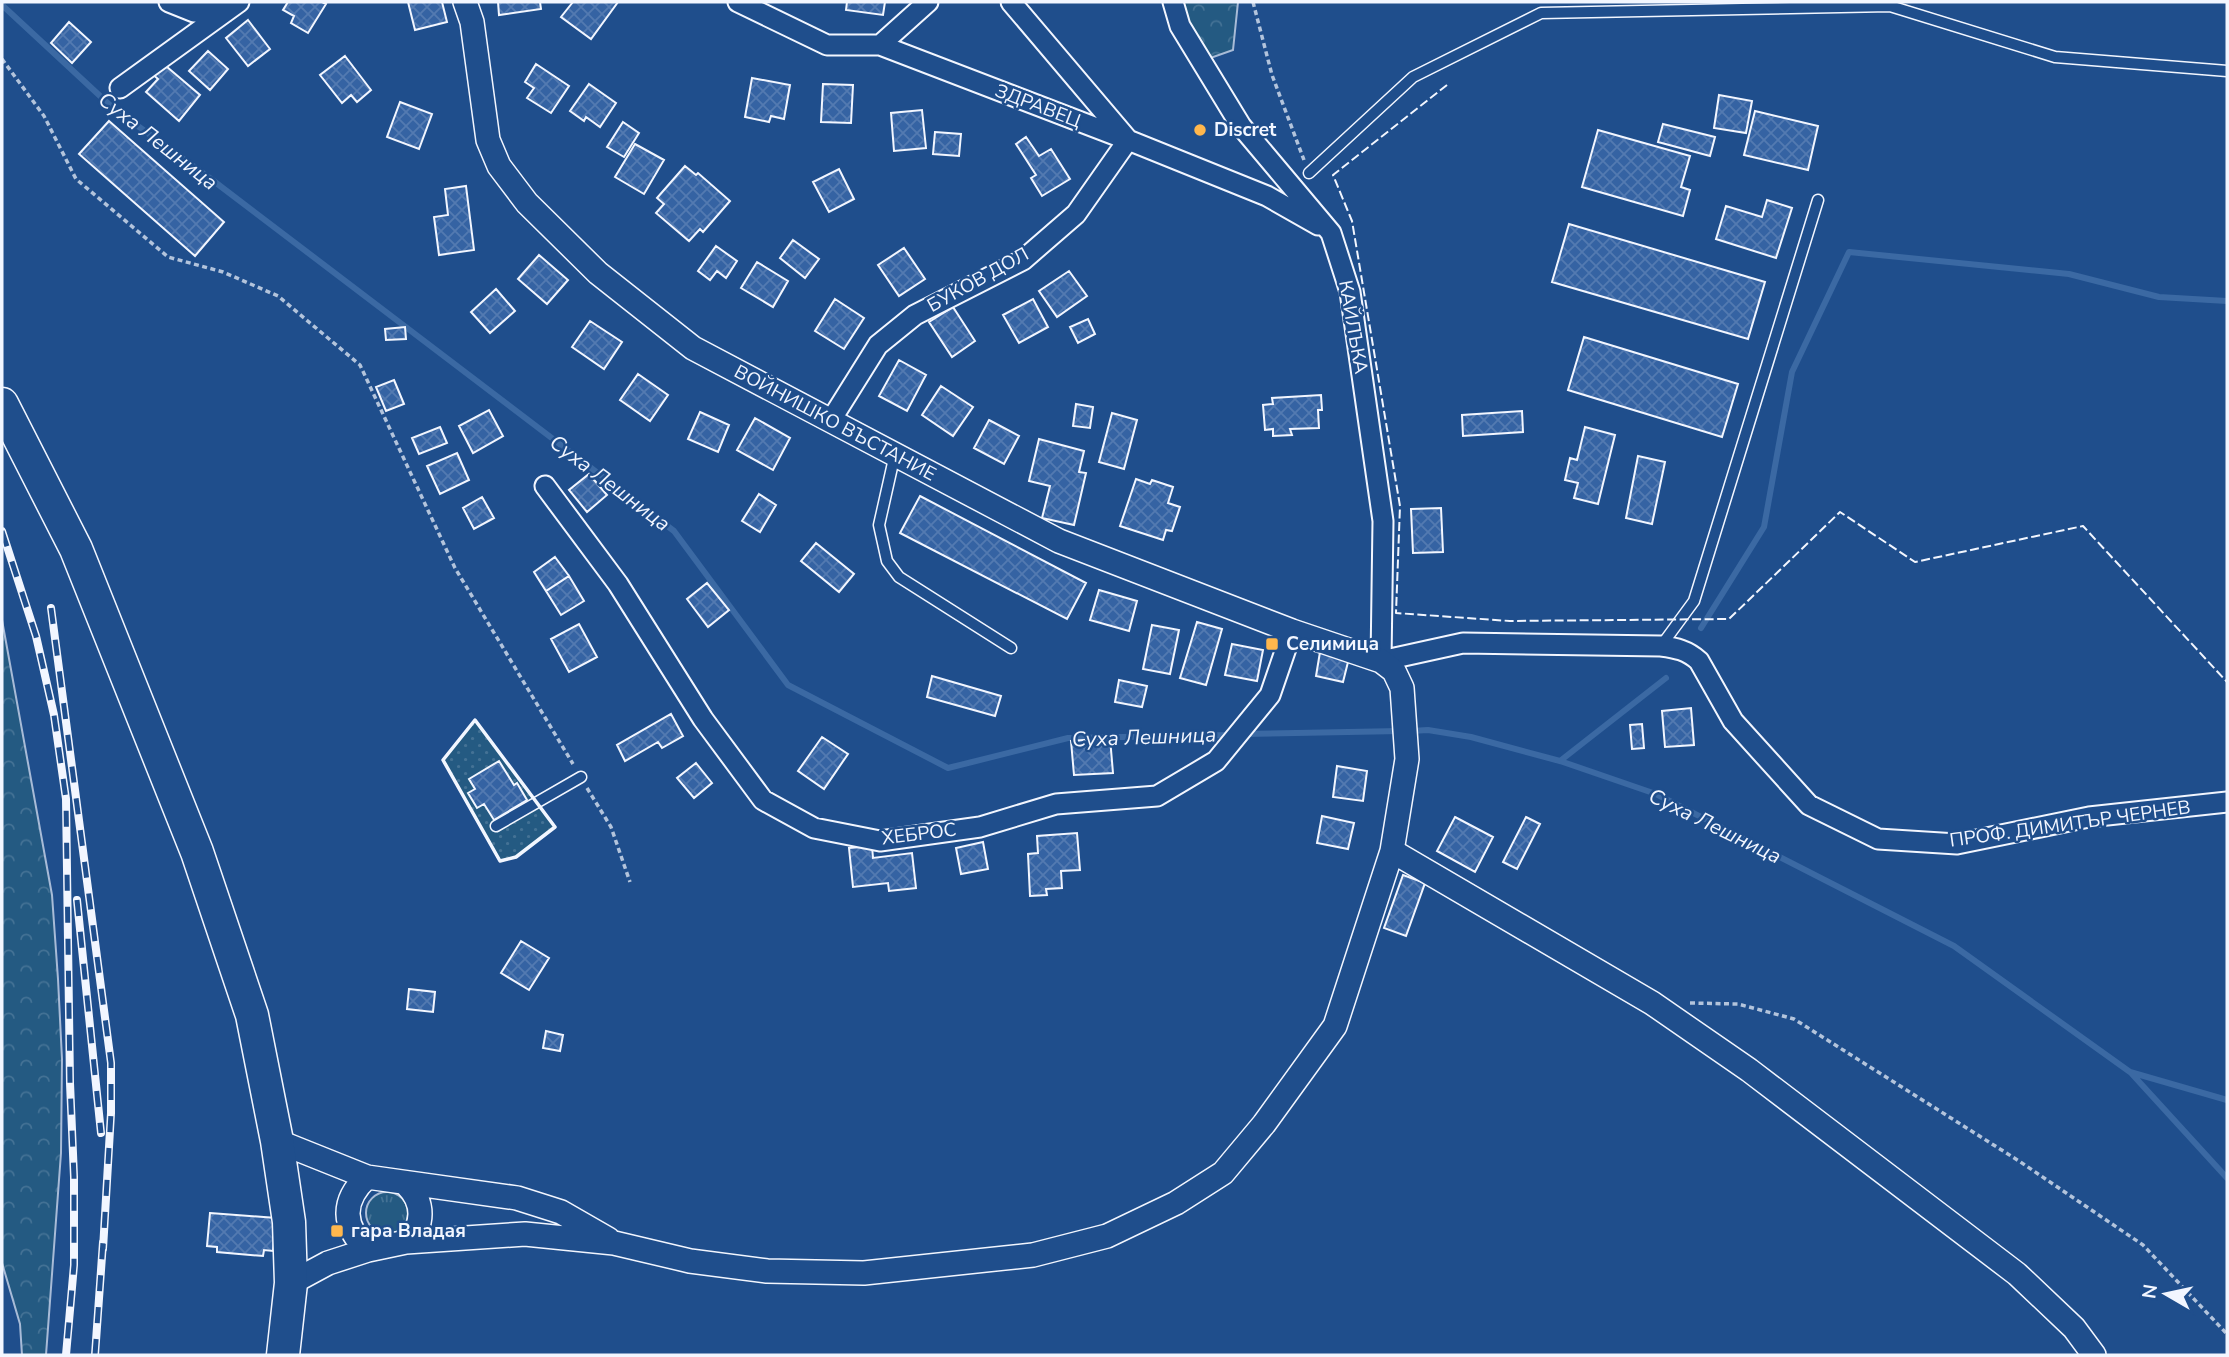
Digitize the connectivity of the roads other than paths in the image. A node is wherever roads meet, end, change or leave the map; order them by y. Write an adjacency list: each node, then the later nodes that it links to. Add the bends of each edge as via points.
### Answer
1 (169, 2): 7 (street, via 194,12)
2 (465, 2): 16 (street, ВОЙНИШКО ВЪСТАНИЕ, via 472,22 488,140 499,166 527,203 598,274 693,348)
3 (738, 2): 8 (street, ЗДРАВЕЦ, via 827,45)
4 (928, 2): 8 (street)
5 (1011, 2): 11 (street)
6 (1173, 2): 14 (street, КАЙЛЪКА, via 1181,26 1241,126)
7 (232, 7): 10 (street)
8 (880, 45): 11 (street, ЗДРАВЕЦ)
9 (2227, 71): 12 (lane, via 2054,57 1889,6 1541,13 1413,77)
10 (120, 88)
11 (1128, 140): 14 (street, ЗДРАВЕЦ, via 1267,196); 16 (street, БУКОВ ДОЛ, via 1076,214 1023,260 915,315 878,345)
12 (1309, 173)
13 (1818, 200): 20 (lane, via 1694,601)
14 (1331, 233): 22 (street, КАЙЛЪКА, via 1350,292 1383,521)
15 (2, 404): 27 (highway, via 76,549 197,852 252,1015)
16 (831, 421): 17 (street, ВОЙНИШКО ВЪСТАНИЕ)
17 (895, 454): 19 (street, ВОЙНИШКО ВЪСТАНИЕ, via 1059,541); 21 (lane, via 879,525 887,561 899,577)
18 (545, 486): 19 (street, ХЕБРОС, via 618,584 703,719 763,800 814,828 880,841 980,827 1056,804 1157,796 1216,761 1270,695)
19 (1292, 631): 22 (street, ВОЙНИШКО ВЪСТАНИЕ)
20 (1661, 646): 22 (street, via 1463,643); 24 (street, ПРОФ. ДИМИТЪР ЧЕРНЕВ, via 1690,653 1699,661 1734,721 1809,805 1878,839 1957,844 2089,817)
21 (1011, 648)
22 (1381, 661): 26 (street, via 1394,671 1402,688 1408,744)
23 (581, 777): 25 (lane)
24 (2227, 802)
25 (496, 826)
26 (1392, 851): 31 (street, via 1335,1026 1223,1173 1176,1203 1107,1236 1033,1255 864,1273 767,1271 690,1261); 35 (street, via 1652,1003 1749,1070 2017,1274 2074,1328)
27 (277, 1141): 28 (street); 33 (highway, via 289,1222)
28 (367, 1177): 29 (street); 32 (street, via 356,1187 347,1214 350,1229)
29 (407, 1185): 30 (street, via 421,1214 418,1227); 31 (street, via 517,1198 561,1212)
30 (405, 1242): 31 (street, via 525,1234); 32 (street)
31 (614, 1243)
32 (368, 1250): 33 (street, via 328,1263)
33 (291, 1283): 34 (highway)
34 (283, 1355)
35 (2094, 1355)

